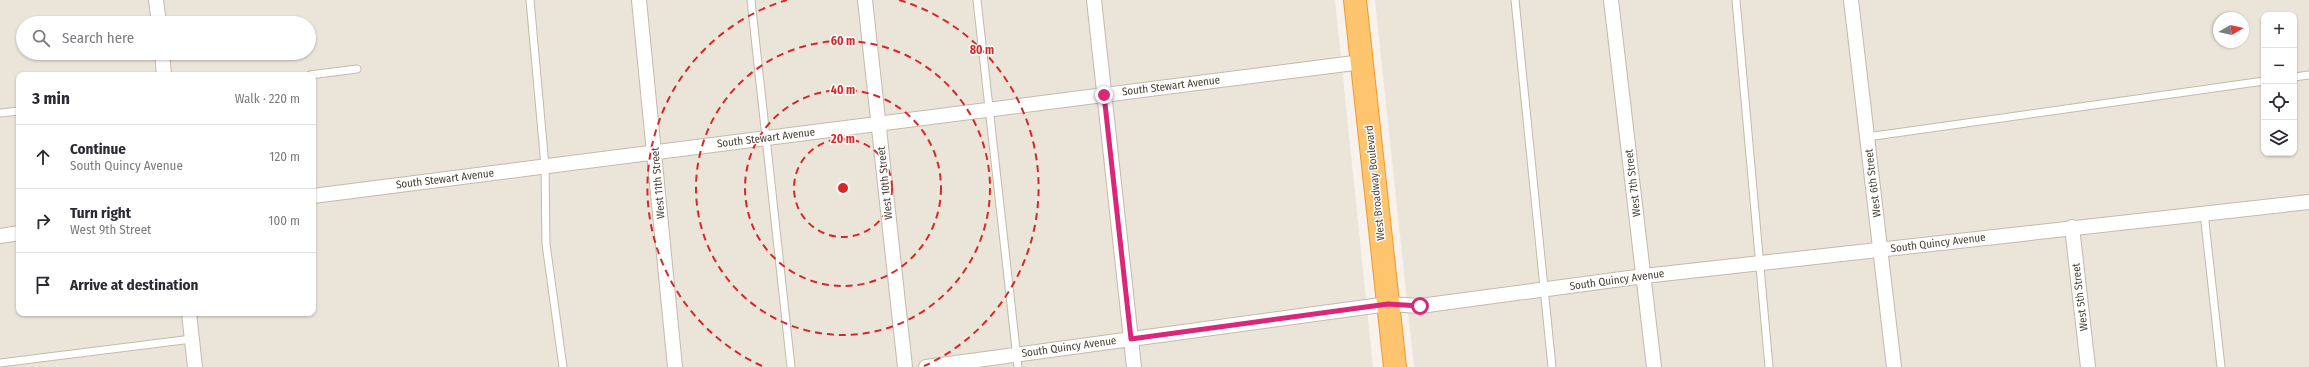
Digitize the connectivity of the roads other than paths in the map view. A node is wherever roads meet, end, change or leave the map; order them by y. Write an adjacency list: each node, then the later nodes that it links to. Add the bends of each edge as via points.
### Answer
1 (156, 0): 13 (street)
2 (530, 0): 30 (lane)
3 (639, 0): 29 (street, West 11th Street)
4 (751, 0): 28 (lane)
5 (865, 0): 26 (street, West 10th Street)
6 (977, 0): 23 (lane)
7 (1094, 0): 22 (street)
8 (1355, 0): 15 (highway, West Broadway Boulevard)
9 (1515, 0): 40 (lane)
10 (1611, 0): 39 (street, West 7th Street)
11 (1736, 0): 38 (lane)
12 (1851, 0): 27 (street, West 6th Street)
13 (157, 16)
14 (163, 60): 17 (street)
15 (1362, 62): 22 (street, South Stewart Avenue); 41 (highway, West Broadway Boulevard)
16 (357, 69): 18 (lane)
17 (164, 72)
18 (316, 74)
19 (2309, 75): 20 (lane)
20 (2297, 77)
21 (2261, 81): 27 (lane)
22 (1104, 95): 23 (street, South Stewart Avenue); 44 (street)
23 (990, 109): 26 (street, South Stewart Avenue); 45 (lane)
24 (16, 111): 25 (lane)
25 (0, 113)
26 (879, 124): 28 (street, South Stewart Avenue); 51 (street, West 10th Street)
27 (1868, 137): 37 (street, West 6th Street)
28 (766, 138): 29 (street, South Stewart Avenue); 50 (lane)
29 (655, 152): 30 (street, South Stewart Avenue); 49 (street, West 11th Street)
30 (545, 166): 31 (street, South Stewart Avenue); 48 (lane, via 546,244)
31 (316, 196)
32 (2309, 202): 33 (street, South Quincy Avenue)
33 (2204, 214): 34 (street, South Quincy Avenue); 60 (lane)
34 (2072, 227): 37 (street, South Quincy Avenue); 59 (street, West 5th Street)
35 (16, 233): 36 (street)
36 (0, 236)
37 (1880, 249): 38 (street, South Quincy Avenue); 58 (street, West 6th Street)
38 (1758, 263): 39 (street, South Quincy Avenue); 57 (lane)
39 (1644, 276): 40 (street, South Quincy Avenue); 56 (street, West 7th Street)
40 (1545, 291): 41 (street, South Quincy Avenue, via 1420,306); 55 (lane)
41 (1388, 304): 44 (street, South Quincy Avenue); 54 (highway, West Broadway Boulevard)
42 (189, 316): 43 (street)
43 (192, 339): 46 (lane); 47 (street)
44 (1131, 339): 45 (street, South Quincy Avenue); 53 (street)
45 (1017, 361): 52 (street, South Quincy Avenue)
46 (0, 363)
47 (195, 367)
48 (564, 367)
49 (675, 367)
50 (791, 367)
51 (905, 367)
52 (926, 367)
53 (1134, 367)
54 (1395, 367)
55 (1552, 367)
56 (1654, 367)
57 (1769, 367)
58 (1894, 367)
59 (2088, 367)
60 (2221, 367)

